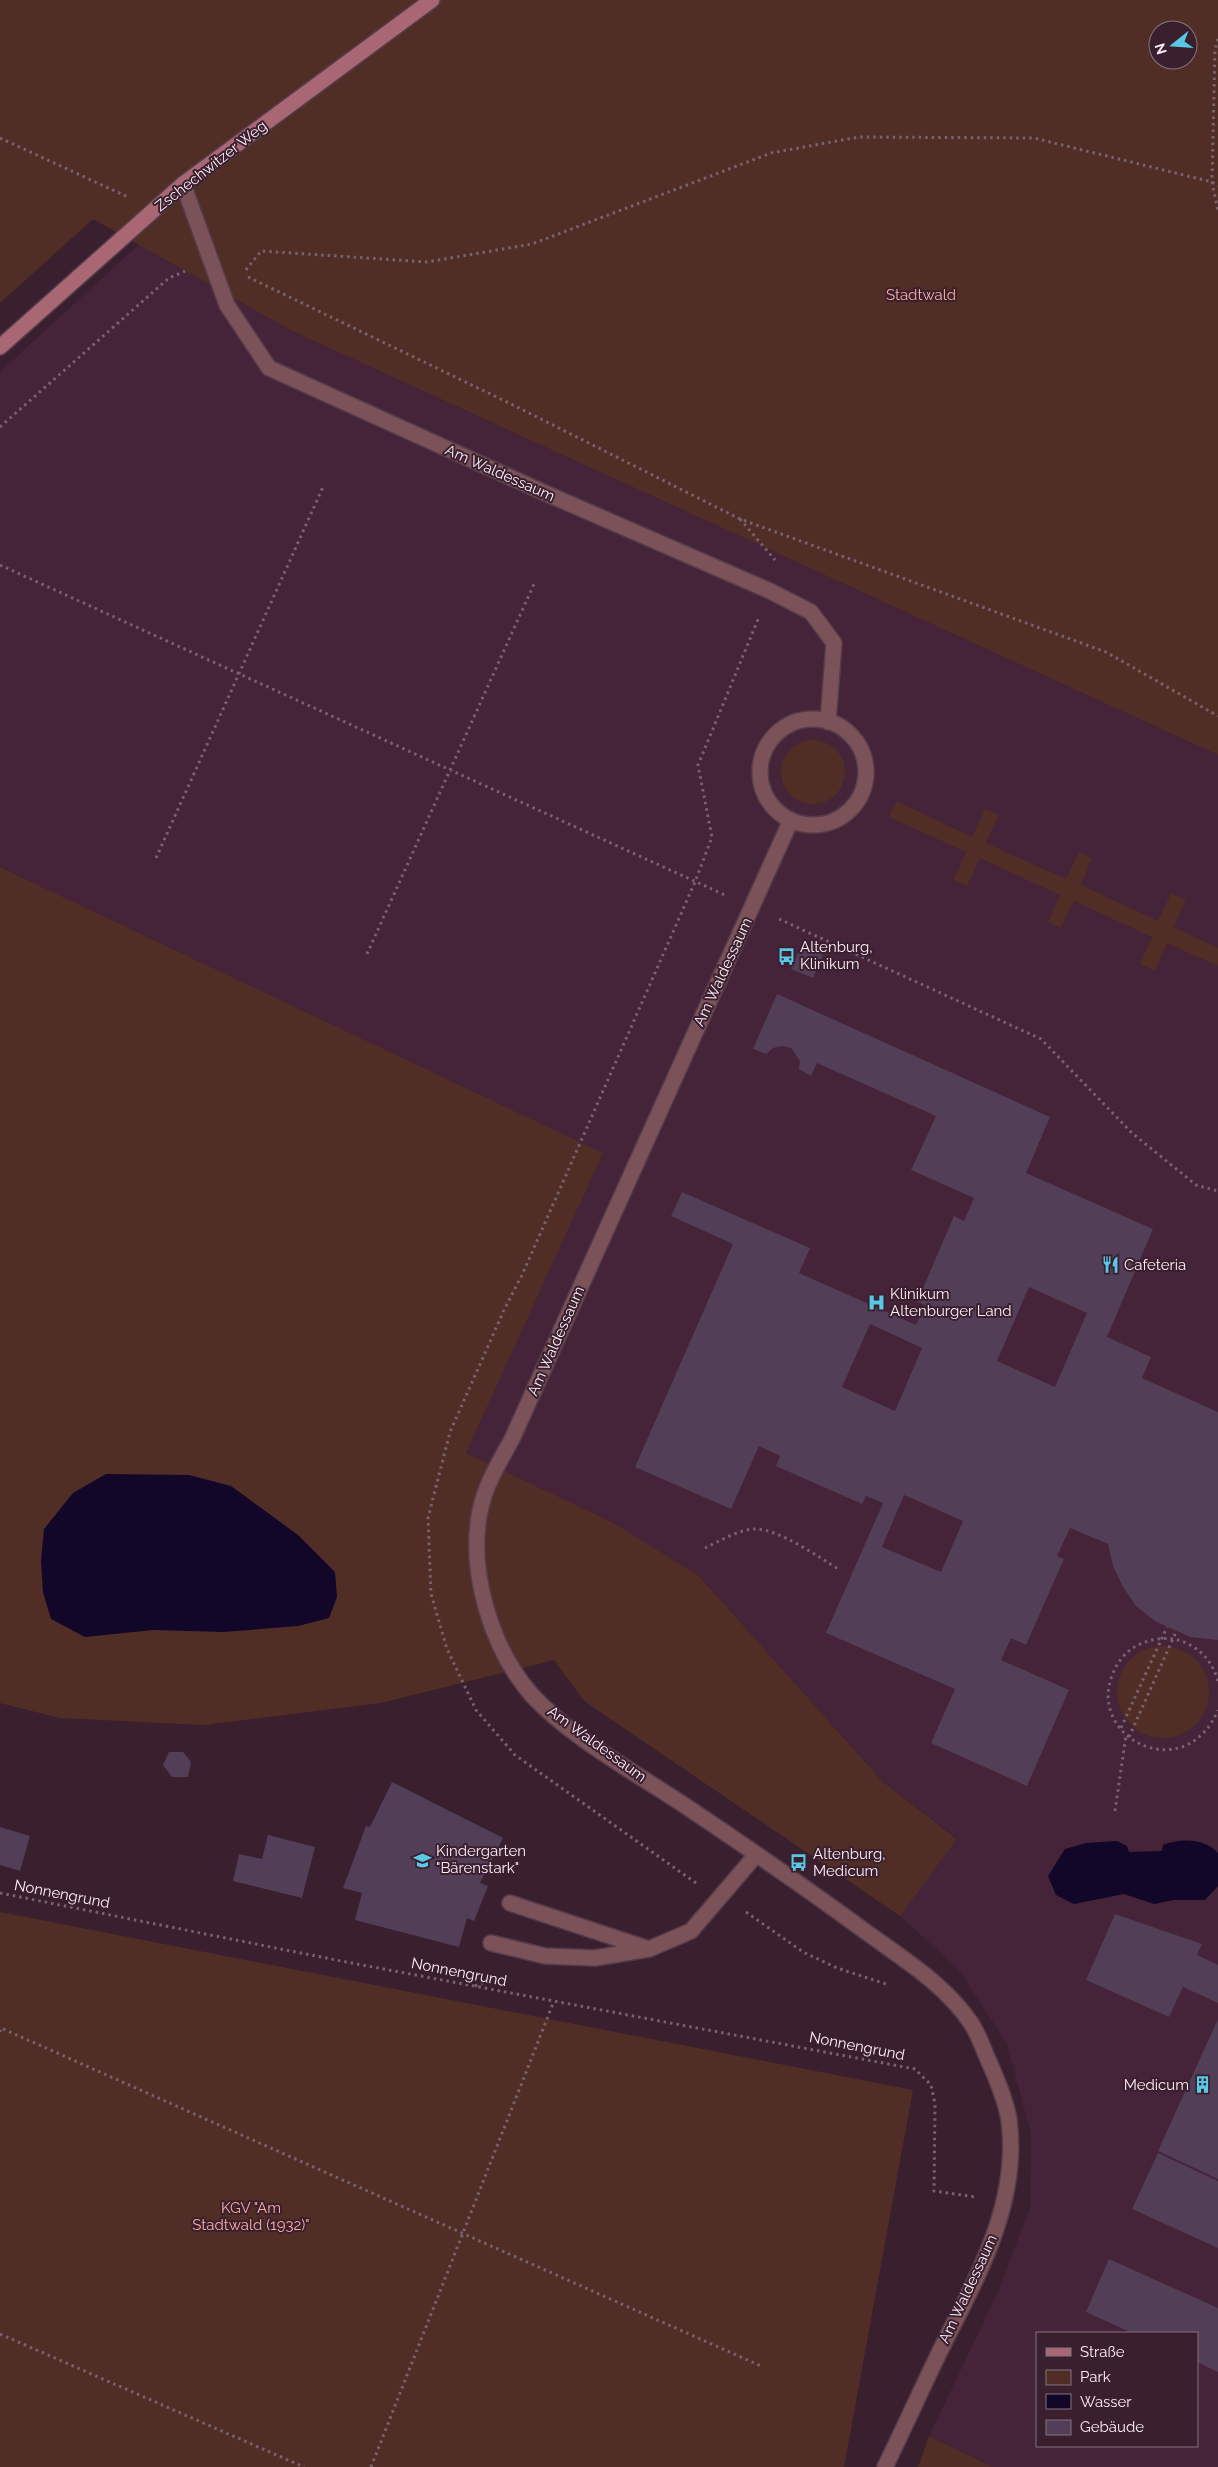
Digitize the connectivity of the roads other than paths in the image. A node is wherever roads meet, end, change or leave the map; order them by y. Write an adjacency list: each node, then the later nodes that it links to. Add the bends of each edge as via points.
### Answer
1 (432, 0): 2 (street, Zschechwitzer Weg)
2 (183, 184): 3 (street, Zschechwitzer Weg); 4 (street, Am Waldessaum, via 226,305 269,368 811,612 834,643)
3 (0, 347)
4 (828, 722): 5 (street, via 808,719 788,725 772,738 762,756 760,777 766,796 779,813); 5 (street, via 847,732 859,748 865,768 863,788 853,806 837,819 818,825)
5 (791, 820): 6 (street, Am Waldessaum, via 494,1473 480,1510 478,1546 481,1589 493,1628 509,1665 532,1695 559,1720 602,1751)
6 (756, 1855): 9 (street, via 691,1930); 10 (street, Am Waldessaum, via 934,1982 972,2024 1001,2089 1009,2120 1010,2162 1003,2210 988,2254)
7 (510, 1903): 9 (street)
8 (491, 1943): 9 (street, via 545,1956 595,1958)
9 (649, 1949)
10 (885, 2467)

